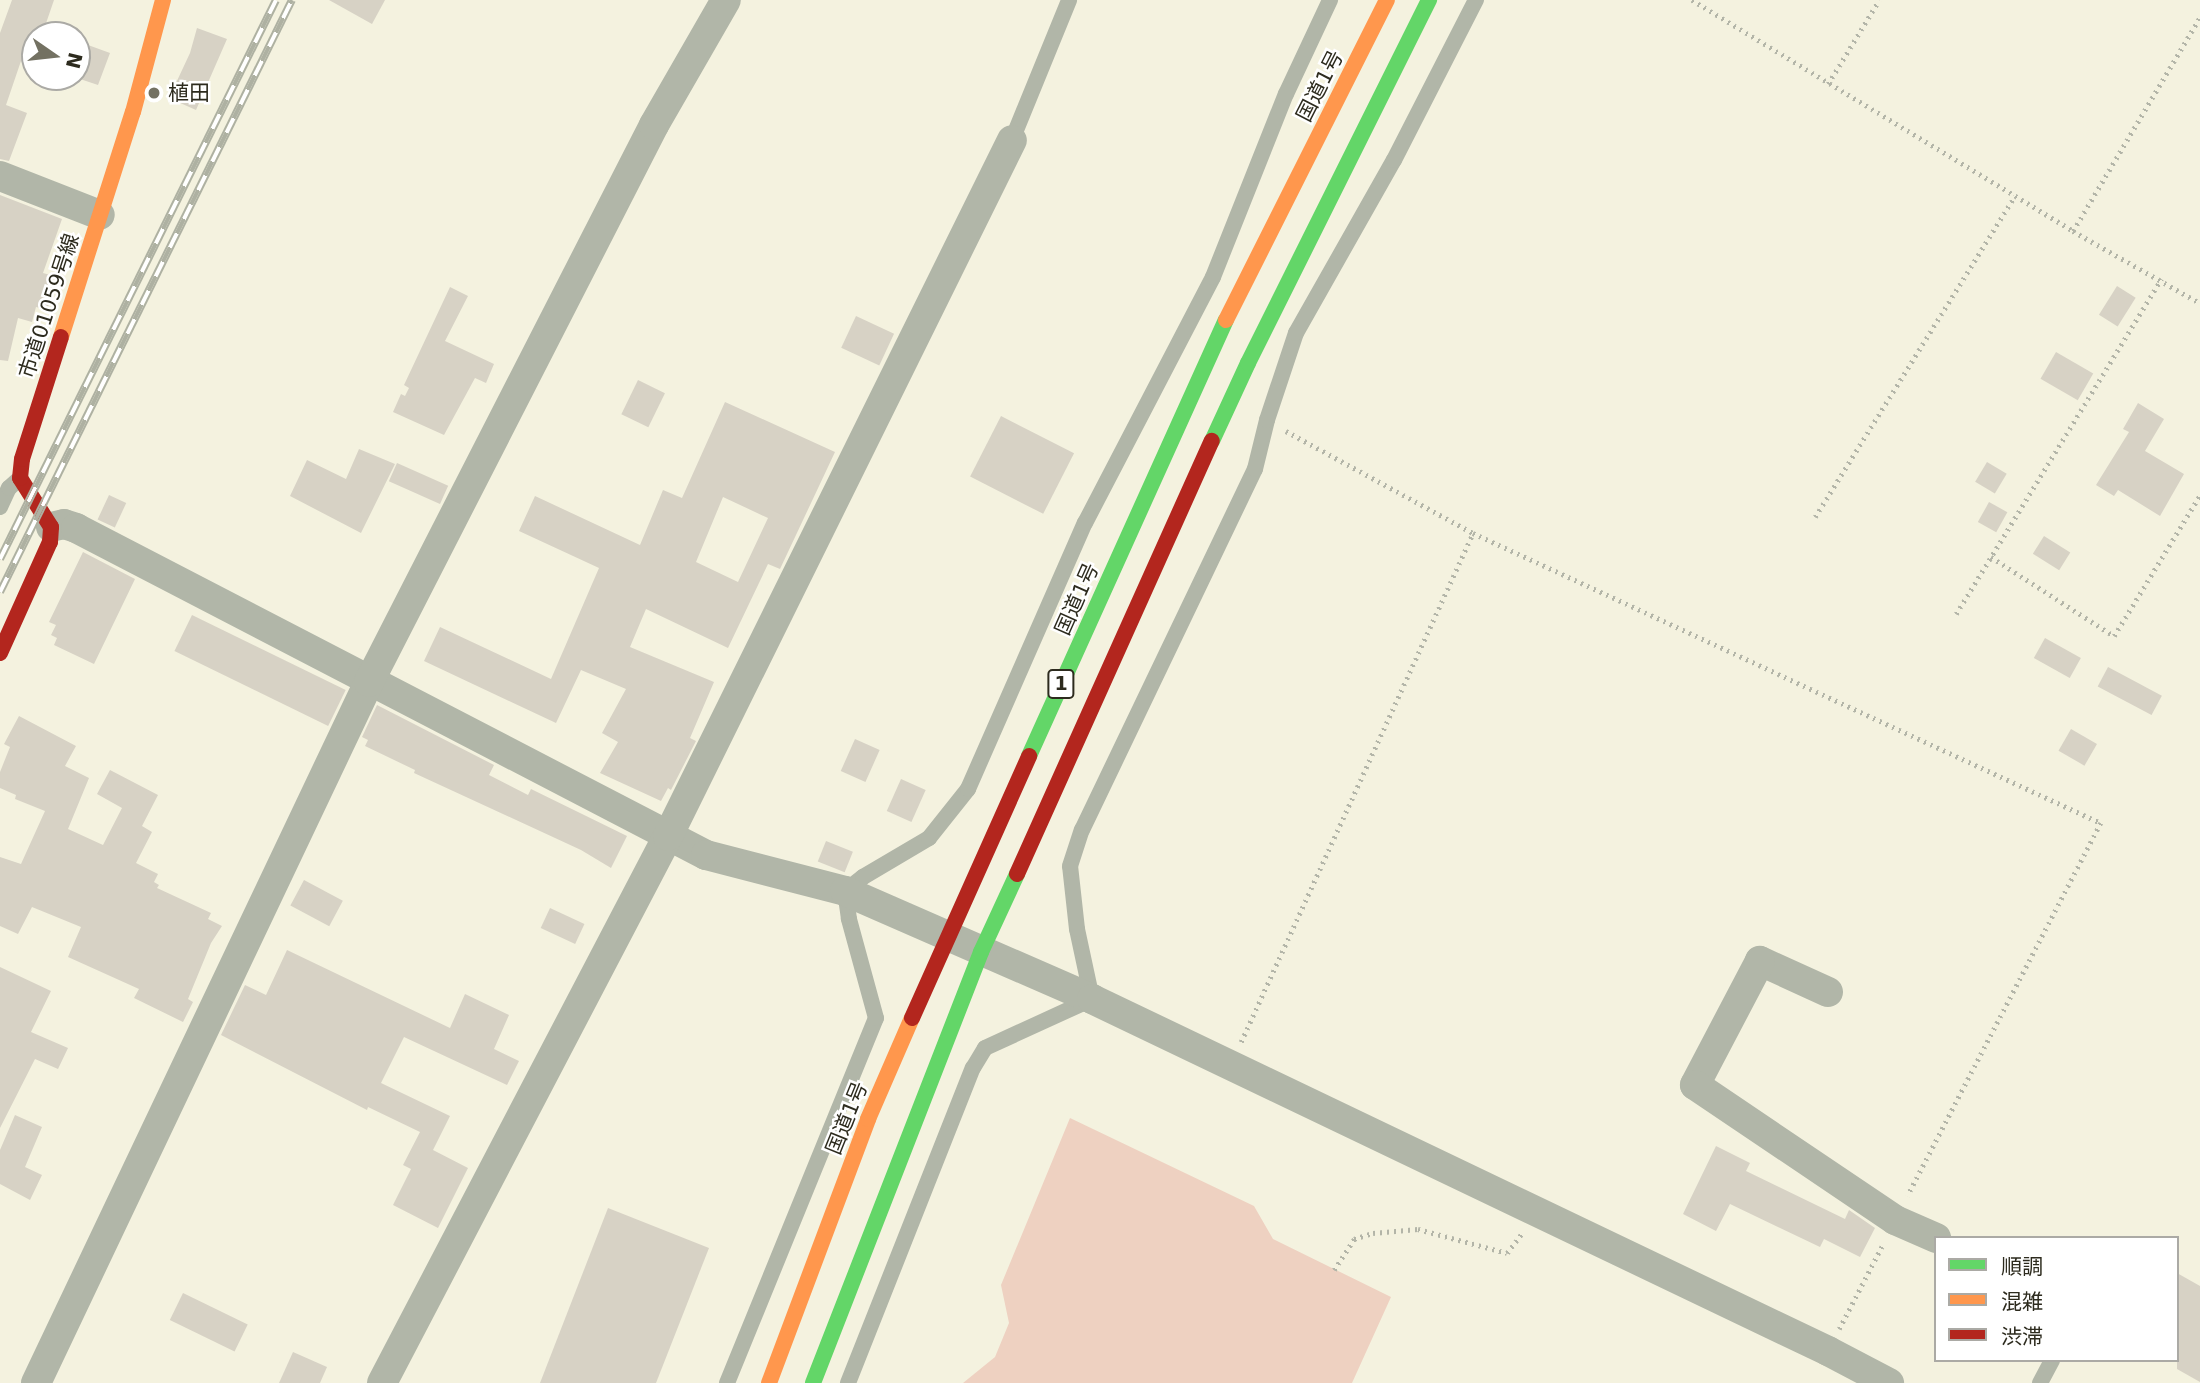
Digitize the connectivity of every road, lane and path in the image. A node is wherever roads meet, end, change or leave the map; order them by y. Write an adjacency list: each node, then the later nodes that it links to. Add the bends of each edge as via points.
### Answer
1 (163, 0): 15 (main road, 市道01059号線)
2 (726, 0): 29 (street, via 654,125)
3 (1069, 0): 12 (lane)
4 (1330, 0): 31 (lane, via 1286,94 1213,277 1085,523 968,789 929,838)
5 (1387, 0): 32 (main road, 国道1号 / 1, via 1214,344)
6 (1429, 0): 33 (main road, 1, via 1248,363)
7 (1476, 0): 19 (lane, via 1394,160 1296,332)
8 (1692, 0): 11 (path)
9 (1880, 0): 11 (path)
10 (2200, 17): 16 (path)
11 (1828, 84): 14 (path)
12 (1012, 140): 30 (street)
13 (0, 176): 15 (street)
14 (2015, 196): 16 (path); 23 (path)
15 (100, 215): 20 (main road, 市道01059号線)
16 (2073, 231): 17 (path)
17 (2161, 279): 18 (path); 26 (path)
18 (2200, 303)
19 (1266, 420): 25 (path); 35 (lane, via 1255,470 1082,830 1070,866)
20 (20, 478): 22 (lane); 24 (main road)
21 (2200, 495): 26 (path, via 2114,636)
22 (0, 507)
23 (1815, 517)
24 (51, 527): 28 (main road, via 46,555); 29 (street, via 64,524 76,528)
25 (1473, 533): 36 (path); 38 (path, via 2101,823)
26 (1991, 557): 27 (path)
27 (1956, 614)
28 (0, 653)
29 (369, 682): 30 (street); 43 (street)
30 (668, 836): 31 (street, via 706,855); 44 (street)
31 (845, 891): 32 (street); 45 (lane, via 876,1017)
32 (948, 936): 33 (street); 46 (main road, 国道1号 / 1, via 868,1119)
33 (981, 953): 35 (street); 47 (main road, 1)
34 (1829, 992): 38 (street, via 1760,961 1695,1085)
35 (1092, 999): 36 (street); 48 (lane, via 985,1048 973,1068)
36 (1229, 1067): 37 (street)
37 (1537, 1213): 40 (path, via 1507,1253 1418,1229 1373,1233 1354,1239); 41 (street)
38 (1895, 1220): 39 (street); 41 (path)
39 (1934, 1237)
40 (1334, 1269)
41 (1828, 1351): 49 (street)
42 (2051, 1362): 50 (lane)
43 (37, 1383)
44 (382, 1383)
45 (727, 1383)
46 (769, 1383)
47 (813, 1383)
48 (848, 1383)
49 (1889, 1383)
50 (2040, 1383)

